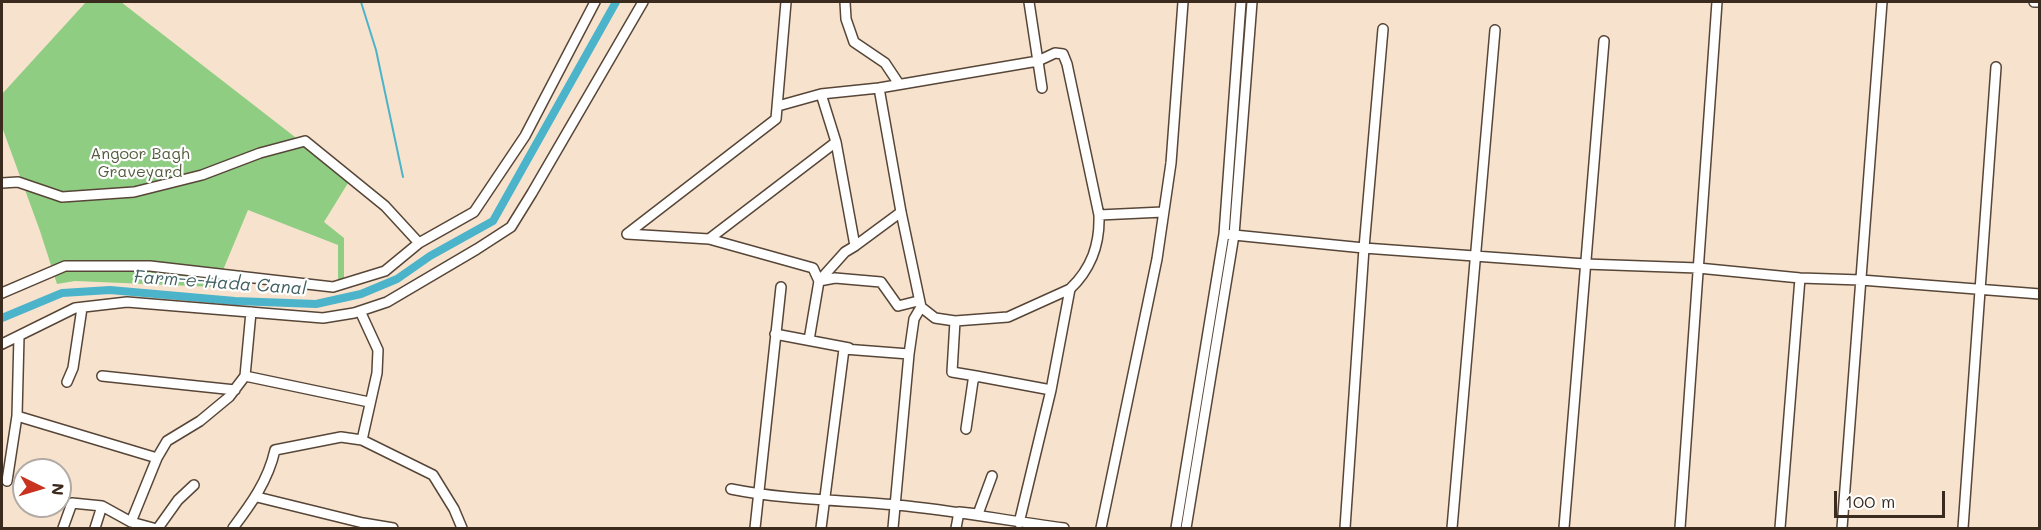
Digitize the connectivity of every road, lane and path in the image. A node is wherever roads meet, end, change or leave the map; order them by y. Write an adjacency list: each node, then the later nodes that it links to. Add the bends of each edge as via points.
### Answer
1 (596, 2): 30 (street, via 525,136 474,213)
2 (643, 2): 46 (street, via 511,227 387,302)
3 (786, 2): 22 (street)
4 (845, 2): 18 (street, via 854,42 885,63)
5 (1029, 2): 16 (street)
6 (1183, 2): 26 (street, via 1171,163)
7 (1241, 2): 28 (street)
8 (1252, 2): 28 (street)
9 (1717, 2): 35 (street)
10 (1882, 2): 37 (street)
11 (2034, 2): 12 (street)
12 (2040, 2)
13 (1383, 29): 32 (street)
14 (1495, 30): 33 (street)
15 (1604, 42): 34 (street)
16 (1038, 61): 18 (street); 20 (street); 27 (street, via 1055,53 1066,59)
17 (1996, 67): 40 (street)
18 (899, 84): 19 (street)
19 (879, 88): 21 (street); 25 (street)
20 (1042, 88)
21 (821, 94): 22 (street); 23 (street)
22 (778, 106): 29 (street, via 776,119 627,234)
23 (836, 142): 29 (street); 31 (street)
24 (2, 183): 30 (street, via 18,182 62,197 134,192 202,175 305,141 385,206)
25 (901, 212): 31 (street); 44 (street)
26 (1163, 212): 27 (street); 91 (street, via 1157,259)
27 (1098, 215): 41 (street, via 1094,254)
28 (1229, 234): 32 (street); 92 (street); 93 (street)
29 (709, 239): 38 (street, via 813,268)
30 (419, 243): 42 (street, via 385,271 333,287 150,266 65,266)
31 (855, 246): 38 (street)
32 (1364, 248): 33 (street); 94 (street)
33 (1475, 255): 34 (street); 95 (street)
34 (1586, 264): 35 (street); 96 (street)
35 (1698, 268): 36 (street); 97 (street)
36 (1800, 278): 37 (street); 98 (street)
37 (1861, 280): 40 (street); 99 (street)
38 (819, 281): 44 (street, via 835,278 881,282 898,306); 51 (street)
39 (781, 286): 49 (street)
40 (1980, 288): 43 (street); 100 (street)
41 (1070, 289): 48 (street, via 1008,317); 60 (street)
42 (2, 293)
43 (2040, 294)
44 (920, 304): 48 (street, via 935,318); 54 (street)
45 (82, 308): 47 (street, via 128,302); 50 (street); 58 (street, via 73,368)
46 (360, 311): 47 (street, via 323,318); 61 (street, via 378,350)
47 (250, 312): 56 (street)
48 (955, 321): 57 (street, via 952,372)
49 (775, 334): 51 (street); 70 (street)
50 (19, 336): 52 (street); 62 (street)
51 (809, 340): 53 (street)
52 (2, 344)
53 (849, 348): 54 (street); 72 (street, via 843,351)
54 (909, 354): 73 (street)
55 (102, 376): 59 (street)
56 (245, 376): 59 (street); 61 (street)
57 (976, 376): 60 (street); 63 (street, via 972,381)
58 (67, 382)
59 (236, 390): 65 (street, via 200,421 167,441)
60 (1051, 390): 77 (street)
61 (369, 402): 64 (street)
62 (17, 416): 65 (street); 67 (street)
63 (966, 429)
64 (362, 440): 71 (street, via 341,437 275,450); 85 (street, via 433,475)
65 (157, 459): 76 (street)
66 (992, 476): 75 (street, via 978,514)
67 (7, 482)
68 (194, 485): 82 (street)
69 (731, 489): 70 (street)
70 (758, 495): 72 (street); 86 (street)
71 (257, 496): 78 (street); 83 (street)
72 (823, 500): 73 (street); 87 (street)
73 (895, 505): 75 (street); 88 (street)
74 (102, 506): 76 (street); 79 (street, via 72,503); 80 (street)
75 (959, 512): 77 (street); 89 (street)
76 (130, 522): 81 (street)
77 (1019, 523): 90 (street)
78 (373, 527): 84 (street)
79 (63, 528)
80 (95, 528)
81 (153, 528)
82 (158, 528)
83 (233, 528)
84 (393, 528)
85 (462, 528)
86 (755, 528)
87 (821, 528)
88 (893, 528)
89 (956, 528)
90 (1064, 528)
91 (1101, 528)
92 (1176, 528)
93 (1185, 528)
94 (1345, 528)
95 (1452, 528)
96 (1564, 528)
97 (1680, 528)
98 (1780, 528)
99 (1842, 528)
100 (1963, 528)

